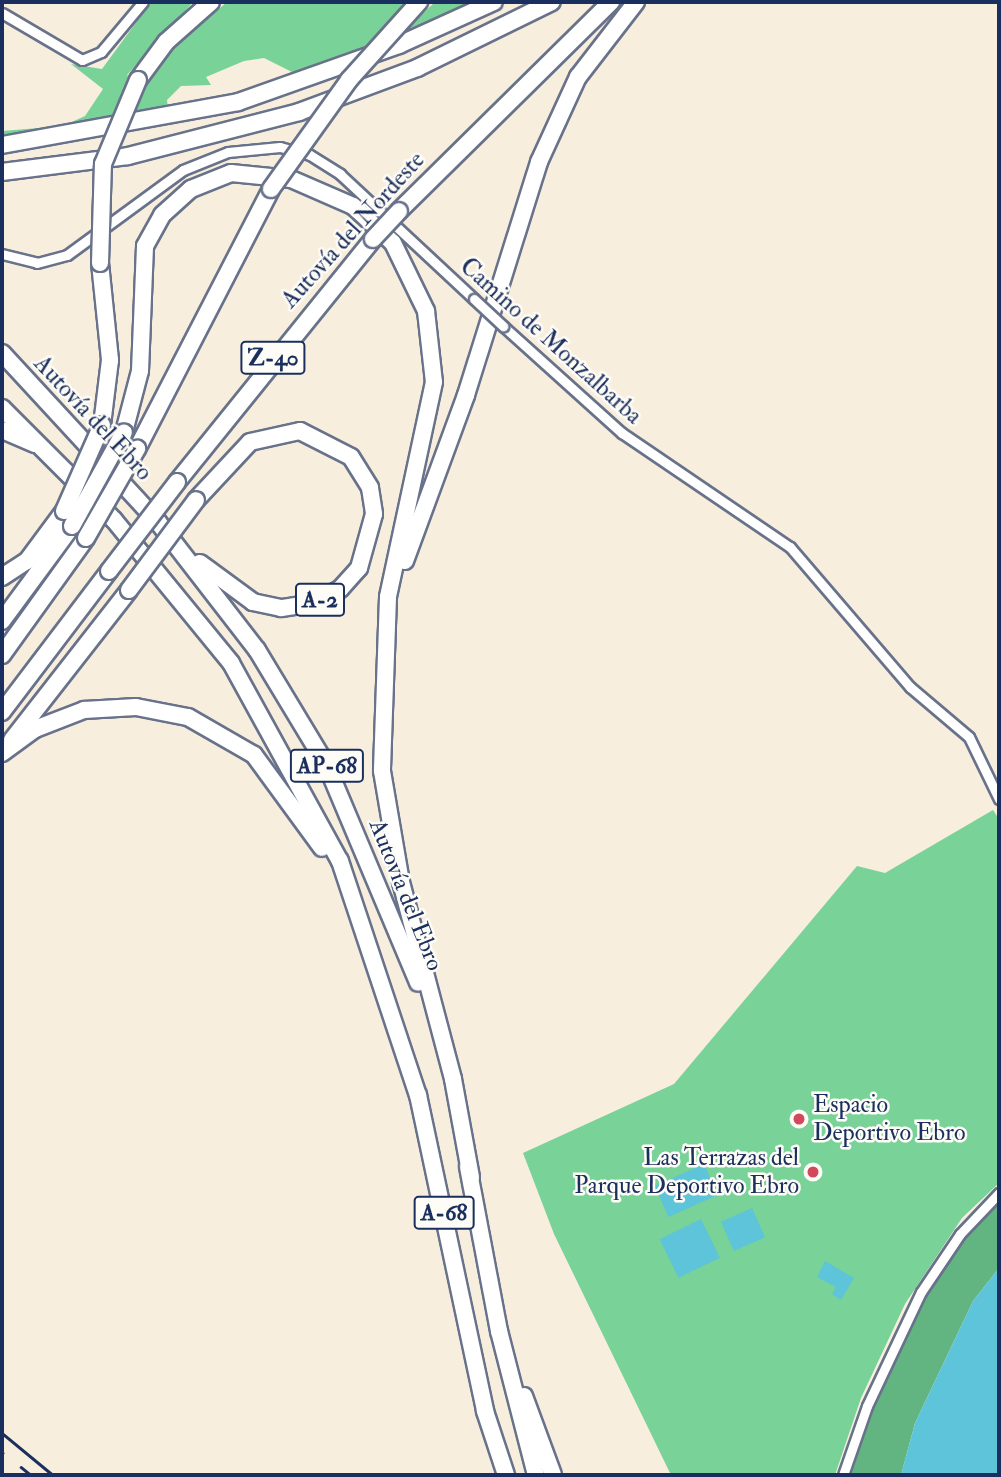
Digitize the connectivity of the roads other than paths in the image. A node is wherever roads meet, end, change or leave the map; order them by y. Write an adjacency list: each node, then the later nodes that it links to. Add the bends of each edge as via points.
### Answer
1 (143, 2): 8 (street, via 101,52 82,61)
2 (211, 2): 17 (highway, bridge, via 166,42 138,80 103,164 100,263 110,360 102,425)
3 (419, 2): 21 (highway, bridge, via 349,80 271,189 86,538)
4 (494, 2): 9 (highway, via 387,50 238,102)
5 (552, 2): 10 (highway, via 417,68 299,112 128,156)
6 (611, 2): 22 (highway, Autovía del Nordeste / Z-40, bridge, via 373,239 177,482)
7 (636, 2): 20 (highway, via 578,77 539,162)
8 (2, 13)
9 (2, 145)
10 (2, 172)
11 (2, 254): 24 (street, Camino de Monzalbarba, bridge, via 37,263 67,256 183,170 228,152 280,147 310,155 340,174 622,433 790,547 910,687 969,737)
12 (2, 353): 14 (highway, Autovía del Ebro / AP-68)
13 (2, 408): 16 (highway, Autovía del Ebro / AP-68)
14 (64, 419): 23 (highway, A-2, bridge, via 208,571 253,602 292,607 324,598 353,576 372,541 374,514 367,481 342,449 312,433 279,432 250,442 196,500 129,590); 26 (highway, Autovía del Ebro / AP-68, via 158,522 257,650 327,766 417,979)
15 (2, 430): 16 (highway)
16 (46, 449): 25 (highway, Autovía del Ebro / AP-68, via 155,567 231,663 340,861)
17 (68, 519): 18 (highway, via 27,561); 19 (highway); 20 (highway, bridge, via 124,432 140,371 142,259 151,231 176,200 218,175 266,173 336,197 376,225 405,262 426,311 434,382)
18 (2, 577)
19 (2, 621)
20 (385, 637): 26 (highway, via 380,714 388,818)
21 (2, 655)
22 (2, 712)
23 (2, 753): 25 (highway, via 58,718 110,706 188,717 232,738 271,772 301,812)
24 (999, 799)
25 (374, 954): 29 (highway, Autovía del Ebro / A-68, via 418,1095)
26 (471, 1177): 28 (highway, Autovía del Ebro / A-68)
27 (999, 1193): 34 (street, via 960,1234 921,1292 867,1406)
28 (484, 1243): 32 (highway, Autovía del Ebro / A-68, via 518,1418); 33 (highway, via 529,1415)
29 (485, 1411): 30 (highway); 31 (highway, Autovía del Ebro / A-68)
30 (495, 1475)
31 (506, 1475)
32 (536, 1475)
33 (553, 1475)
34 (843, 1475)

